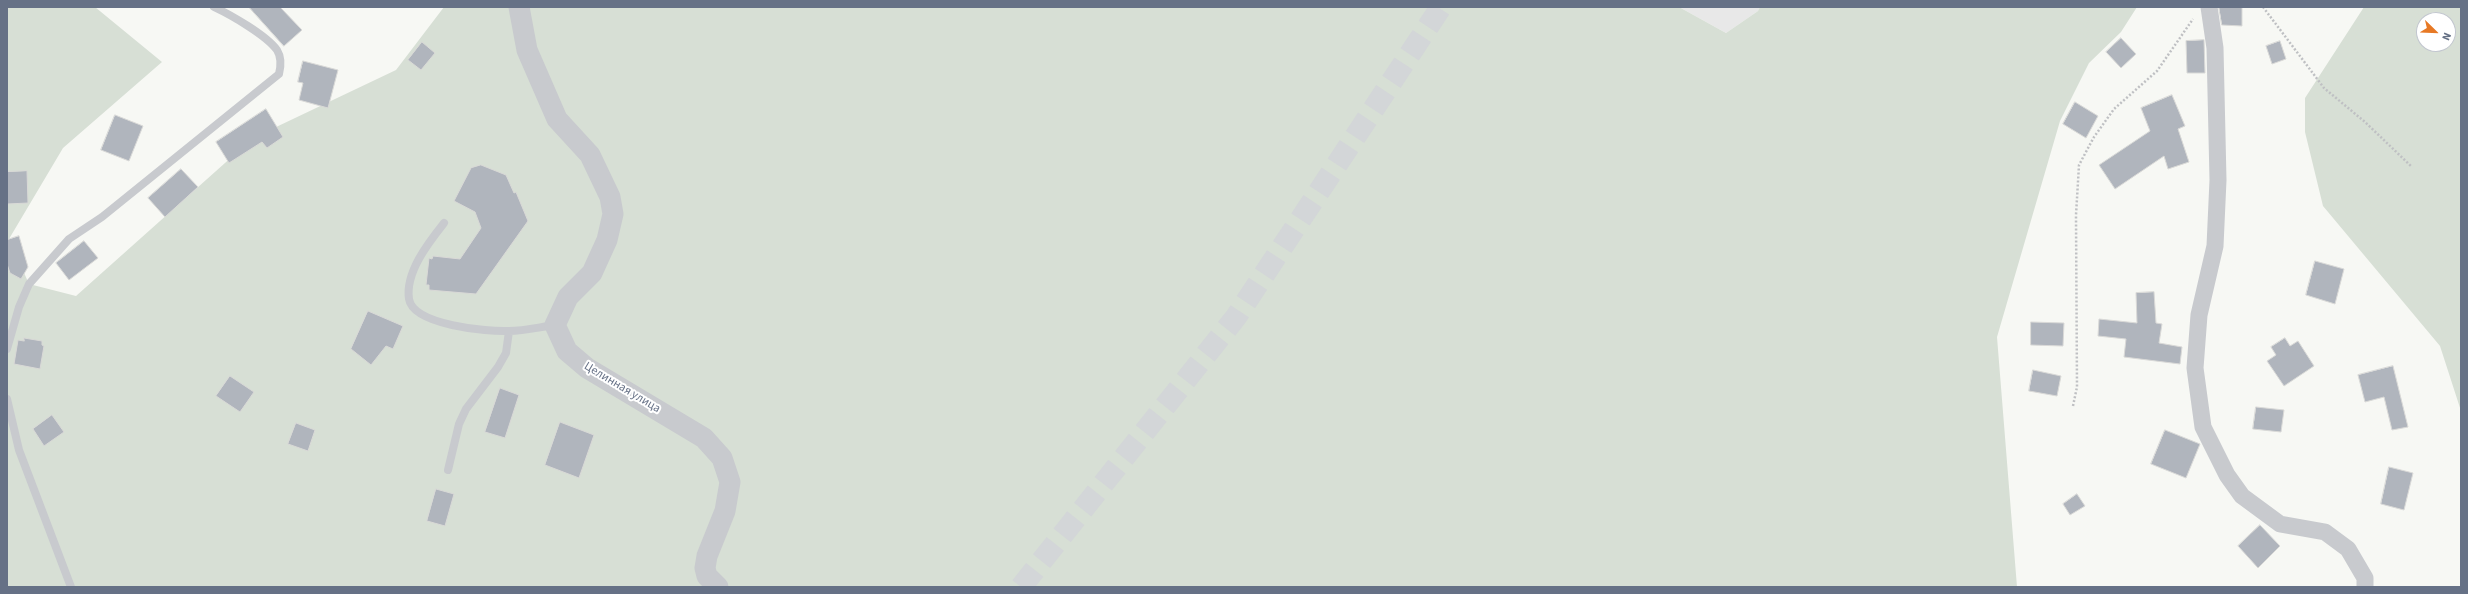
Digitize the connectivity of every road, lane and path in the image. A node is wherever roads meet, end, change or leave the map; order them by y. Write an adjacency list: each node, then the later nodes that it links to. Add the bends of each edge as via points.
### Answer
1 (214, 7): 9 (lane, via 261,36 277,50 282,63 279,74 138,189 69,239 29,284 18,307)
2 (519, 7): 7 (street, via 527,50 557,119 590,155 610,197 613,214 607,240 592,273 568,297)
3 (2263, 7): 5 (path, via 2324,88)
4 (2203, 10): 11 (path, via 2158,71 2114,109 2094,137 2079,165 2076,215 2077,387); 15 (street, via 2215,48 2218,180 2215,246 2199,315 2195,368 2203,427 2227,475 2242,496 2280,524 2325,532 2348,549 2365,578)
5 (2412, 167)
6 (444, 223): 8 (lane, via 421,253 409,288 409,300 415,310 433,321)
7 (555, 325): 8 (lane); 14 (street, Целинная улица, via 567,351 587,368 704,438 722,458 730,482 725,511 707,556 705,568 707,576)
8 (509, 331): 12 (lane, via 506,353 466,409 459,424)
9 (7, 349)
10 (7, 399): 13 (lane, via 19,450)
11 (2073, 406)
12 (448, 470)
13 (71, 587)
14 (718, 587)
15 (2365, 587)

